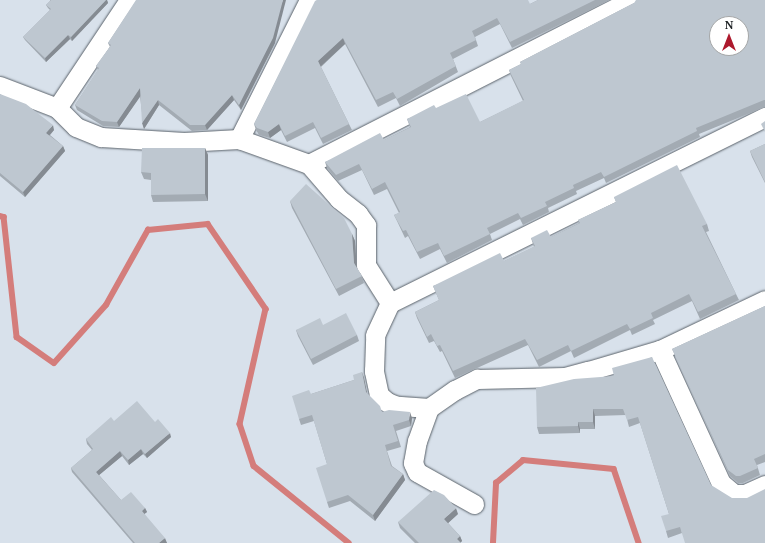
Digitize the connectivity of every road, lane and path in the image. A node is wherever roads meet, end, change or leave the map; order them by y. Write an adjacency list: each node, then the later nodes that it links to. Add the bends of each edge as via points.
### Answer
1 (129, 0): 5 (street)
2 (309, 0): 7 (street)
3 (631, 0): 8 (street)
4 (0, 86): 5 (street)
5 (57, 108): 7 (street, via 76,127 101,137 184,142)
6 (765, 116): 10 (street)
7 (239, 139): 8 (street)
8 (309, 164): 10 (street, via 366,225 366,265)
9 (765, 300): 11 (street)
10 (390, 303): 12 (street, via 375,335 374,371 379,395 397,406)
11 (660, 350): 12 (street, via 565,377 477,379); 13 (street, via 721,484 734,494 745,494)
12 (429, 408): 14 (street, via 413,456 417,472)
13 (765, 485)
14 (474, 504)

